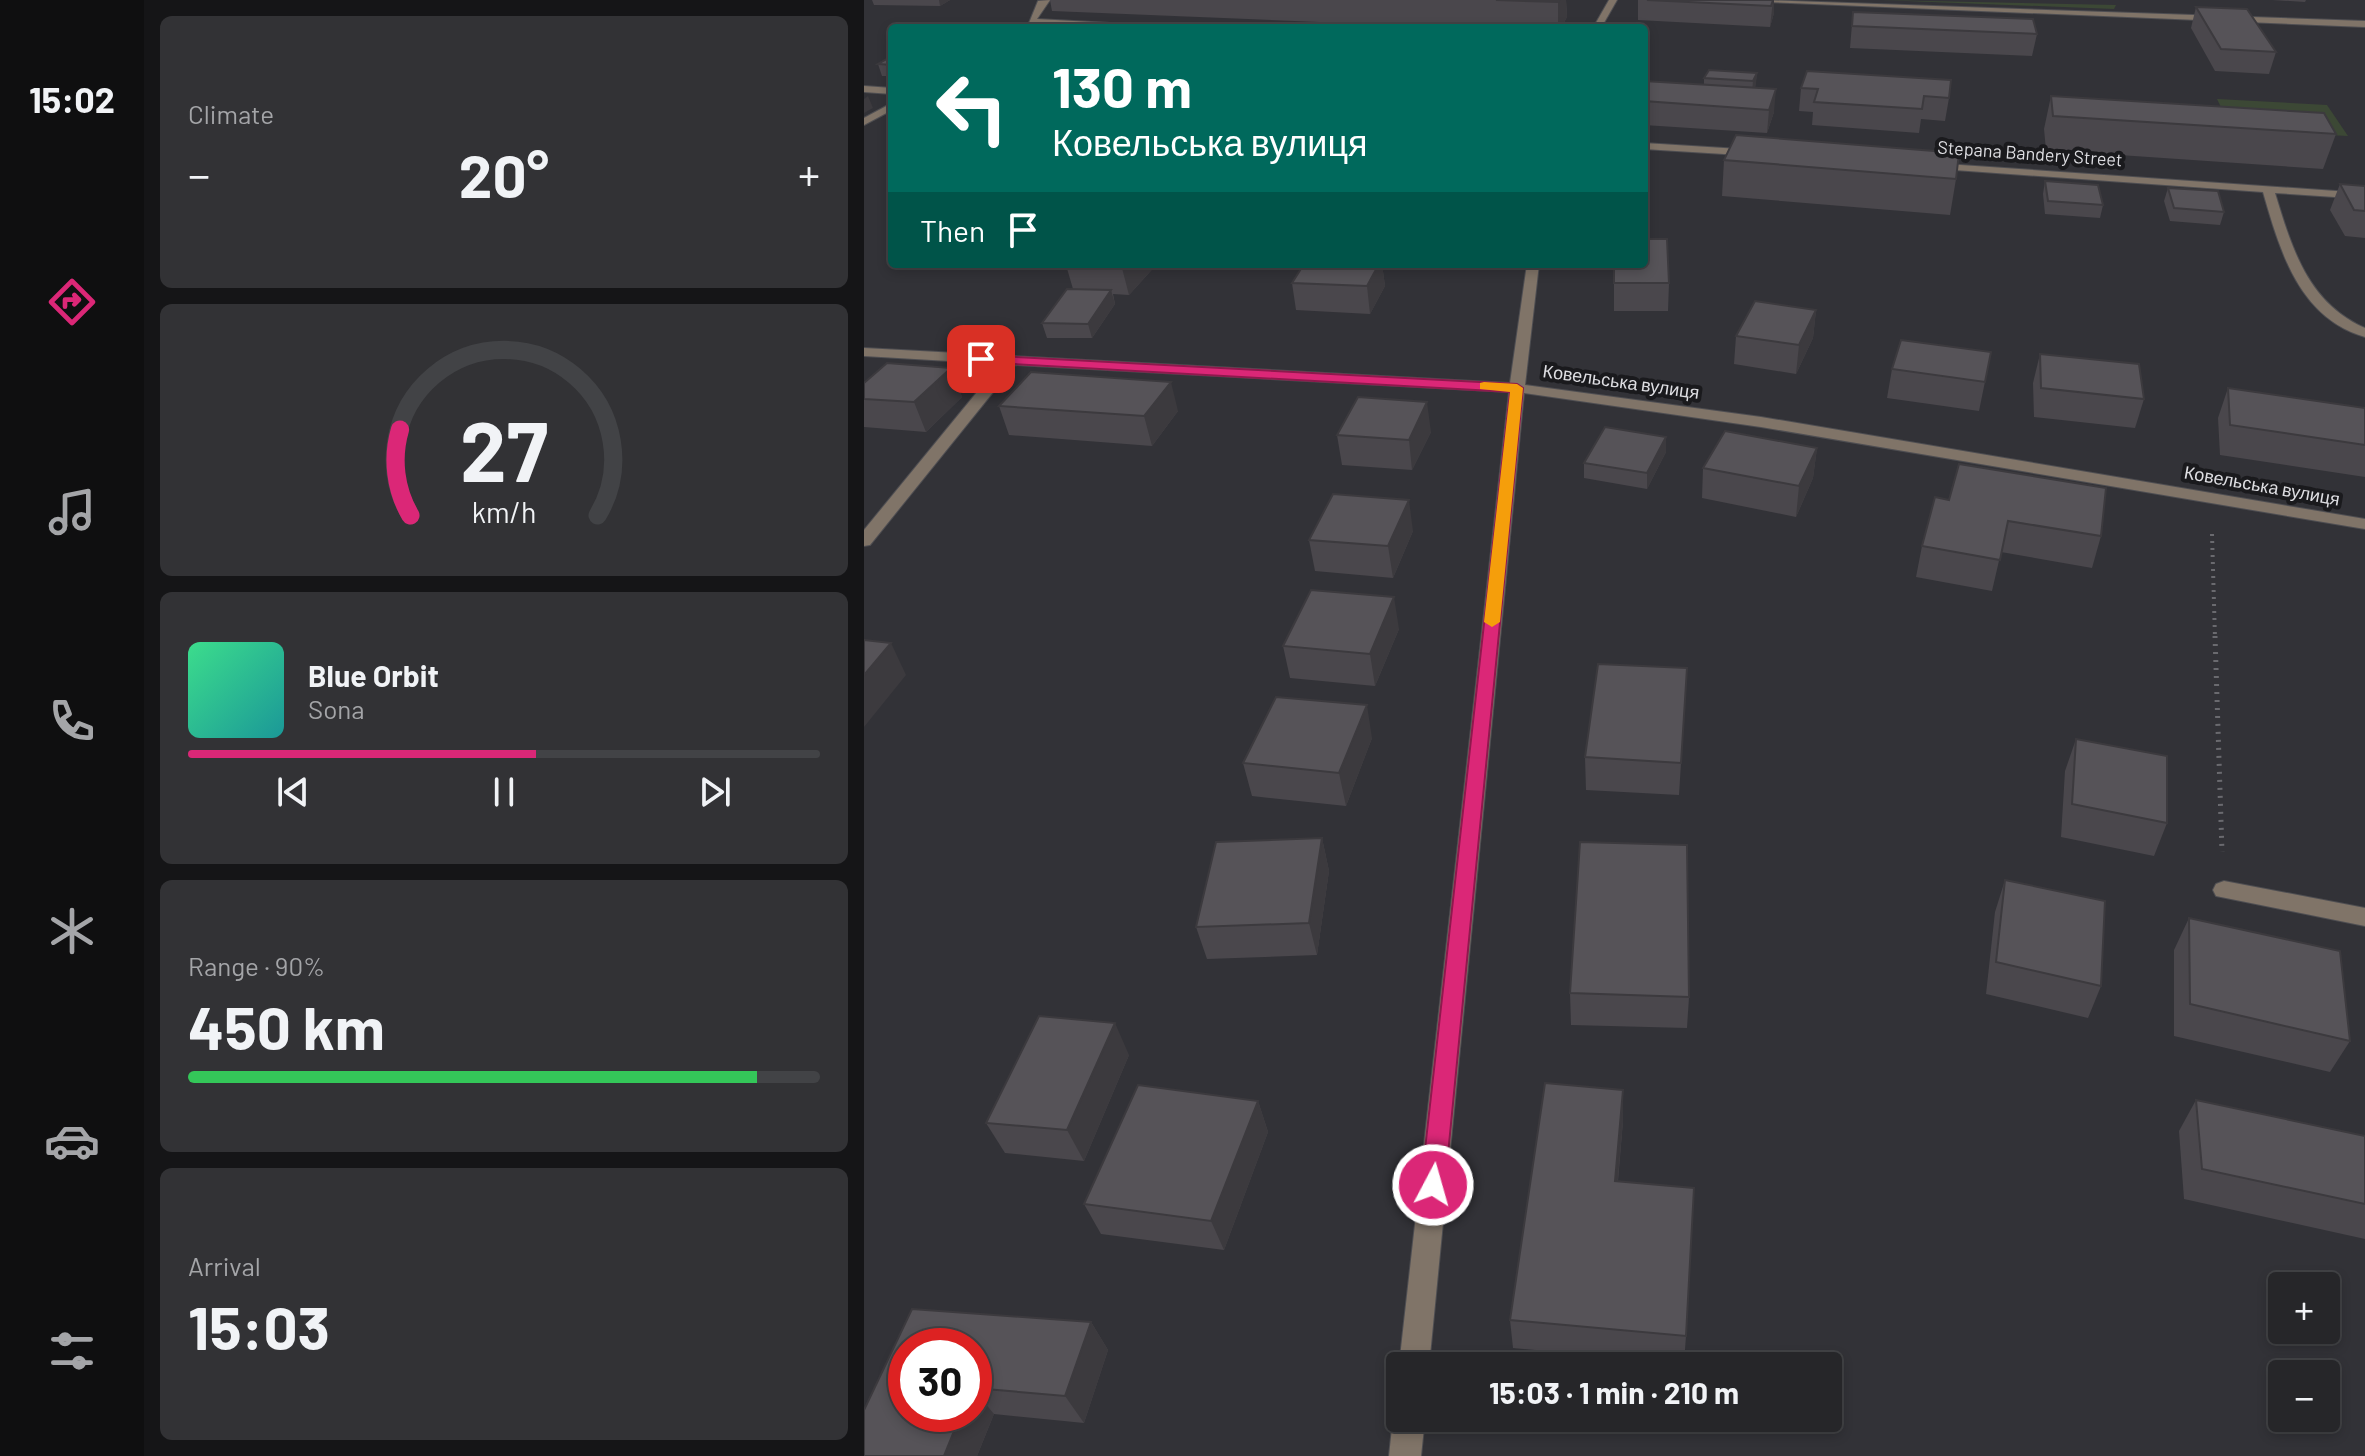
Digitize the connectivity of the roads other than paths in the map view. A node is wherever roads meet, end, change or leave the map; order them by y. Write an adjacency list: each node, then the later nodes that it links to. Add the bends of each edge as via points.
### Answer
1 (1046, 0): 4 (street, via 1032,21)
2 (1613, 0): 5 (street)
3 (1766, 0): 6 (street)
4 (1103, 24)
5 (1599, 24)
6 (2365, 24)
7 (864, 89): 8 (street)
8 (888, 91)
9 (888, 108): 10 (street)
10 (864, 122)
11 (1648, 146): 12 (street)
12 (1769, 154)
13 (1925, 165): 14 (street, Stepana Bandery Street)
14 (2268, 189): 15 (street, Stepana Bandery Street); 17 (street, via 2299,280 2328,315)
15 (2365, 196)
16 (1532, 268): 20 (street)
17 (2365, 333)
18 (864, 352): 19 (street, Ковельська вулиця)
19 (1010, 361): 20 (street, Ковельська вулиця); 22 (street)
20 (1517, 388): 21 (street, Ковельська вулиця, via 1761,422); 25 (street)
21 (2365, 524)
22 (864, 541)
23 (2224, 890): 24 (street)
24 (2365, 917)
25 (1415, 1352)
26 (1408, 1432): 27 (street)
27 (1405, 1456)

